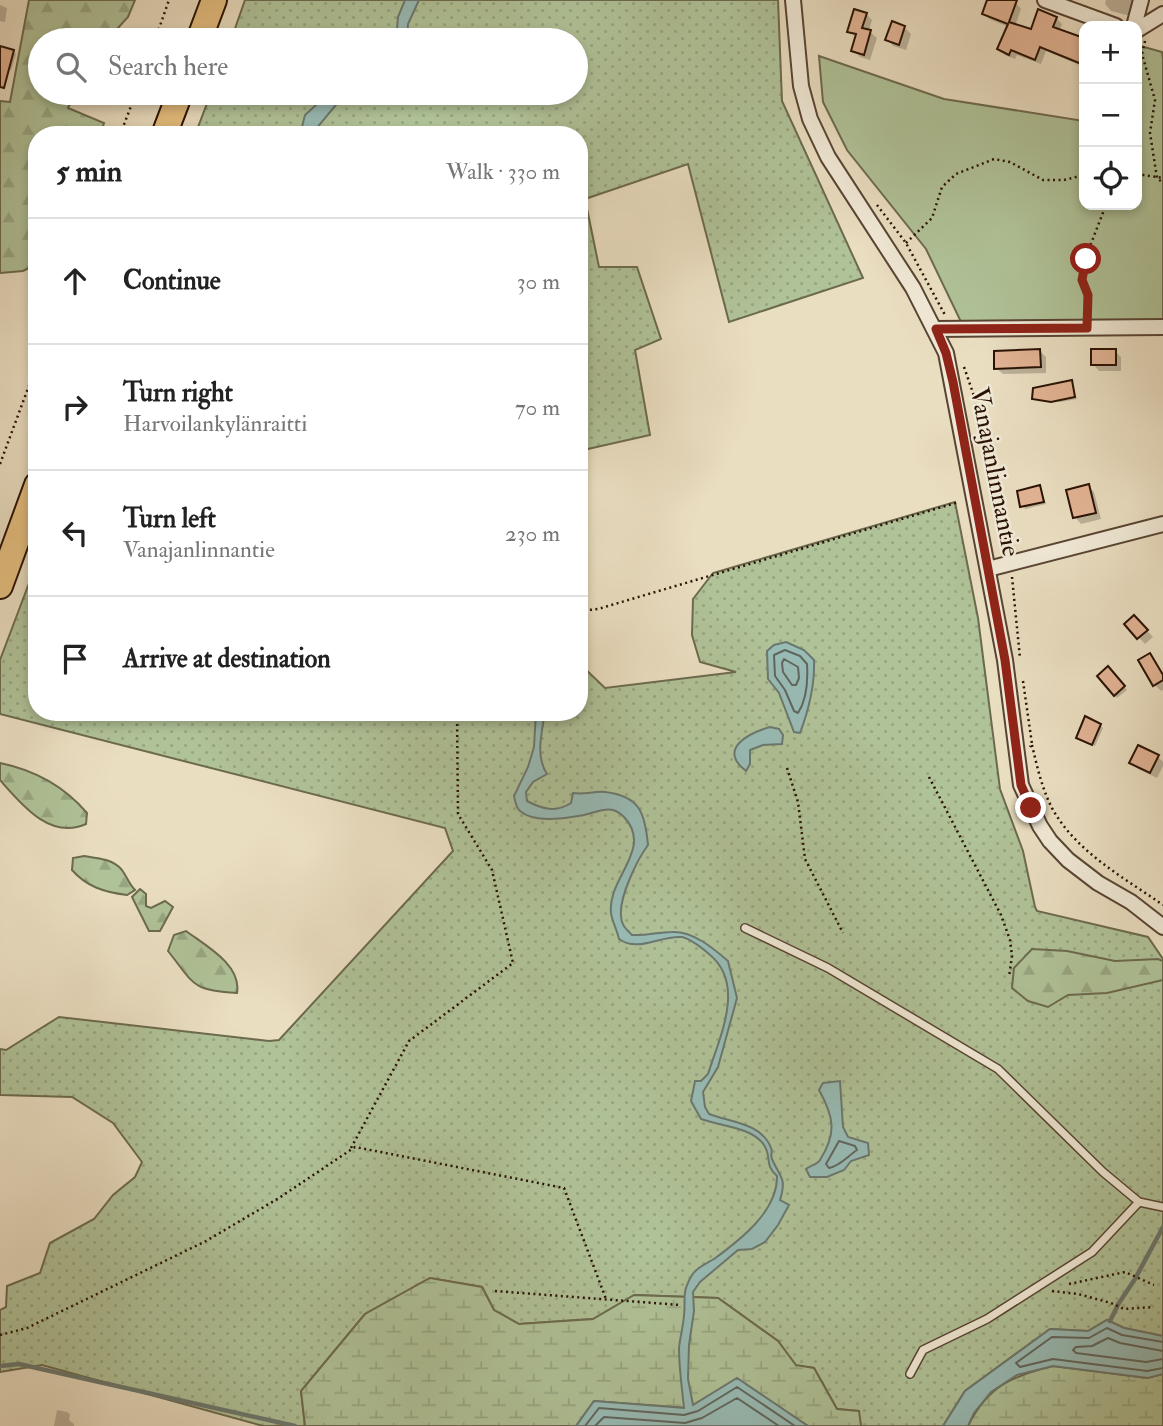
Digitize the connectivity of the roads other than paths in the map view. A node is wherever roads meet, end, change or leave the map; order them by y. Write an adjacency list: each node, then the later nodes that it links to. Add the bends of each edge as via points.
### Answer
1 (214, 0): 9 (highway)
2 (793, 0): 13 (street, Vanajanlinnantie, via 801,86 810,120 828,157)
3 (1045, 0): 6 (street)
4 (1141, 0): 7 (street)
5 (1163, 14): 8 (street)
6 (1102, 21)
7 (1139, 21)
8 (1142, 25)
9 (204, 28)
10 (175, 105): 11 (highway)
11 (167, 126)
12 (1163, 327): 13 (street)
13 (936, 329): 16 (street, Vanajanlinnantie, via 953,382)
14 (28, 510): 17 (highway)
15 (1163, 524): 16 (street)
16 (988, 569): 19 (street, Vanajanlinnantie, via 1021,785 1031,808 1050,841 1068,860)
17 (0, 586)
18 (745, 928): 20 (lane, via 828,968 998,1069)
19 (1163, 928)
20 (1139, 1202): 21 (lane); 22 (lane, via 1092,1252 987,1319 923,1350)
21 (1163, 1207)
22 (910, 1374)

